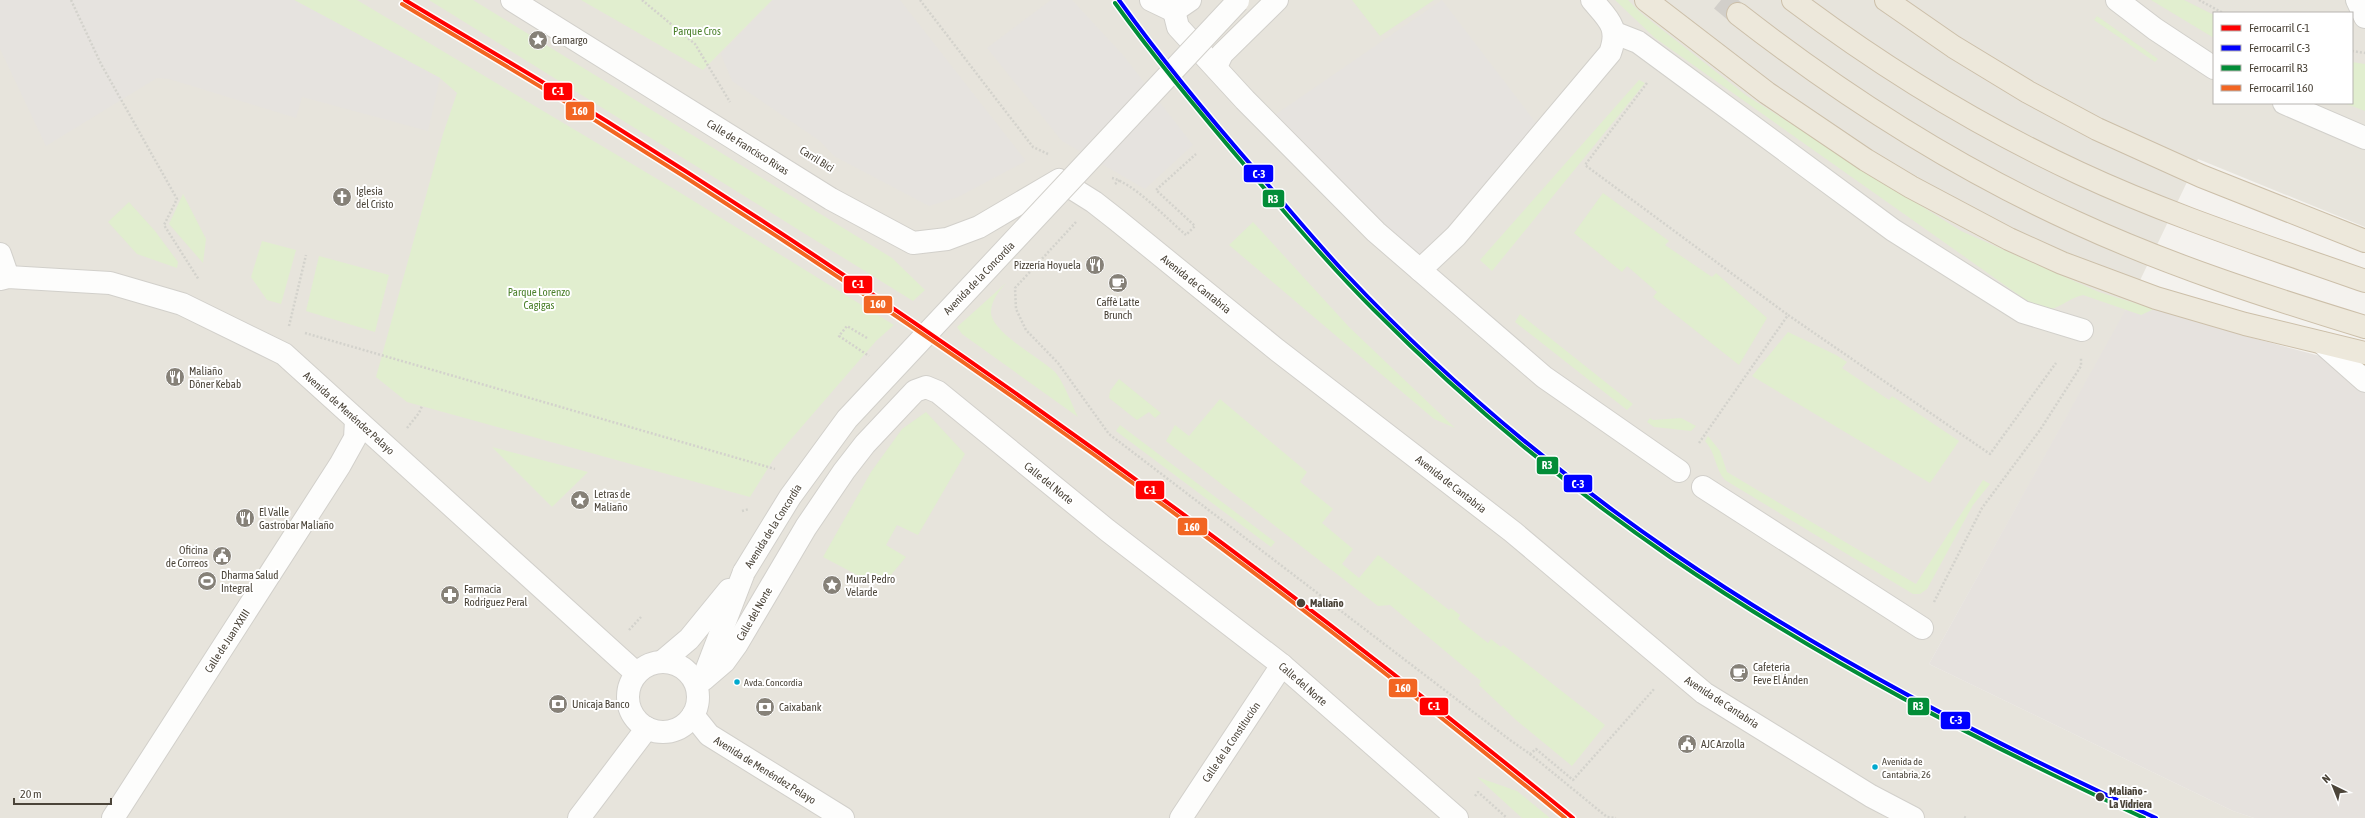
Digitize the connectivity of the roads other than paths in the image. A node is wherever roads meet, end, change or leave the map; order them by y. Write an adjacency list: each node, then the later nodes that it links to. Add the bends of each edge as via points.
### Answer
1 (512, 0): 19 (street, Calle de Francisco Rivas, via 831,199 913,243 947,239)
2 (1151, 0): 11 (street)
3 (1238, 0): 33 (street, Avenida de la Concordia, bridge, via 847,419 790,497)
4 (1277, 0): 15 (street, via 1222,54)
5 (1592, 0): 14 (street, via 1609,20)
6 (1646, 0): 27 (highway, via 1767,93 1866,160 2009,239 2062,263 2156,298)
7 (1793, 0): 24 (highway, via 1888,68 2004,136 2079,173 2223,231)
8 (1886, 0): 20 (highway, via 1961,51 2097,129 2201,176)
9 (2117, 0): 16 (street, via 2155,30)
10 (2357, 0): 13 (street)
11 (1182, 6): 15 (street, via 1178,27)
12 (1738, 14): 25 (highway, via 1804,66 1925,144 2016,194 2076,223 2165,259 2283,302)
13 (2365, 17)
14 (1615, 33): 22 (street, via 1610,53 1456,236); 26 (street, via 1638,42 1893,230 2023,312)
15 (1216, 67): 22 (street, via 1376,232)
16 (2213, 67)
17 (2286, 104): 18 (street)
18 (2365, 138)
19 (995, 219): 46 (street, Avenida de Cantabria, via 1059,180 1094,202 1277,350 1513,532 1681,675 1711,697 1872,796)
20 (2365, 241)
21 (0, 254): 23 (street)
22 (1420, 270): 31 (street, via 1544,378)
23 (4, 278): 30 (street, Avenida de Menéndez Pelayo, via 110,283 182,304 284,354)
24 (2365, 281)
25 (2365, 327)
26 (2082, 330)
27 (2322, 343): 28 (highway); 29 (street)
28 (2365, 353)
29 (2365, 381)
30 (356, 420): 37 (street, Avenida de Menéndez Pelayo); 41 (street, Calle de Juan XXIII, via 355,438 340,465)
31 (1679, 472)
32 (1703, 488): 34 (street)
33 (744, 572): 35 (street, Avenida de la Concordia, via 702,624); 38 (street, Avenida de la Concordia)
34 (1922, 628)
35 (663, 662): 37 (street, via 652,664); 38 (street, via 683,668)
36 (1282, 665): 38 (street, Calle del Norte, via 1107,530 938,392 926,387 915,391 865,444 806,527 728,656); 44 (street, Calle de la Constitución); 45 (street, Calle del Norte)
37 (636, 673): 40 (street, via 630,685 629,705 638,722)
38 (701, 687): 39 (street)
39 (693, 715): 40 (street, via 678,729 656,732); 43 (street, Avenida de Menéndez Pelayo, via 709,736)
40 (646, 728): 42 (street)
41 (113, 818)
42 (579, 818)
43 (843, 818)
44 (1181, 818)
45 (1458, 818)
46 (1913, 818)

